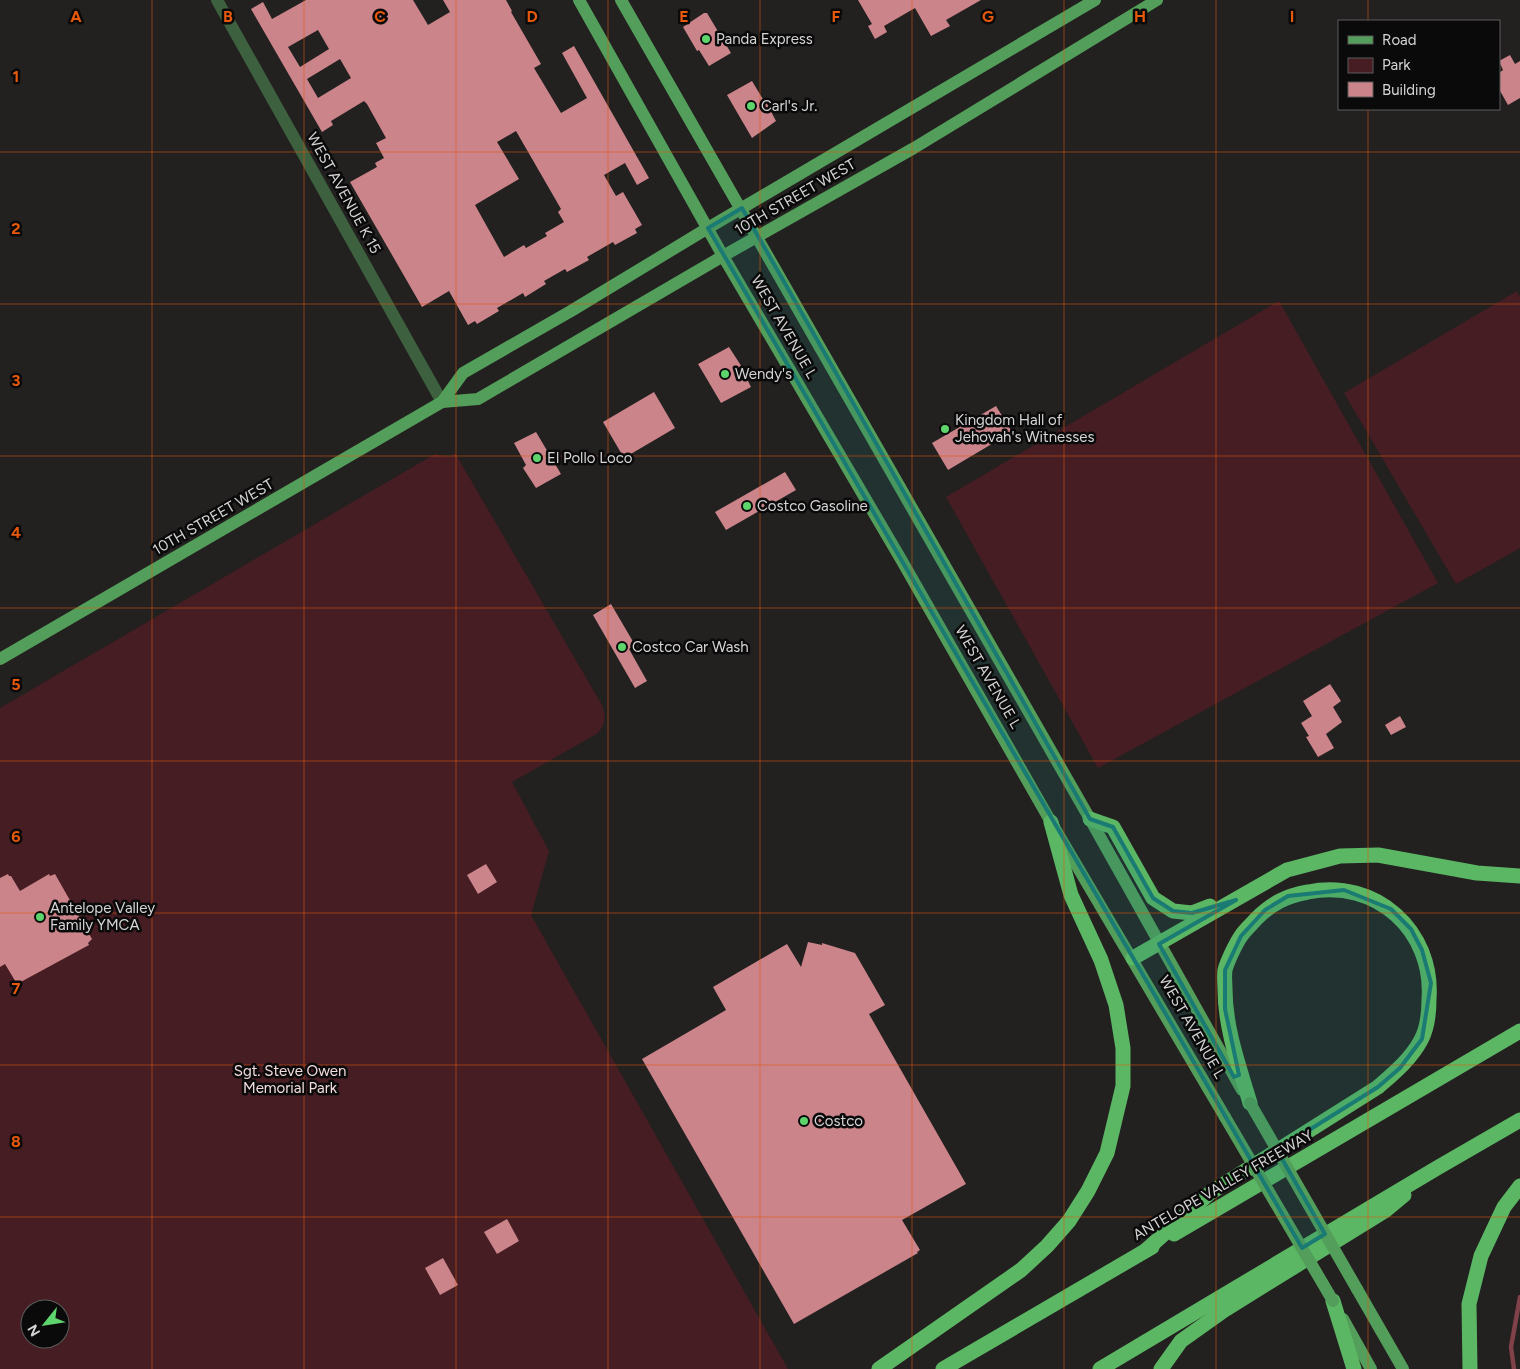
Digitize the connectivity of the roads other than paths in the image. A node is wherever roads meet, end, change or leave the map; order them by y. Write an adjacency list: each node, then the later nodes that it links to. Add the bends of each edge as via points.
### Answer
1 (217, 0): 10 (street, WEST AVENUE K 15)
2 (579, 0): 7 (main road, WEST AVENUE L)
3 (621, 0): 6 (main road, WEST AVENUE L)
4 (1095, 0): 6 (main road, 10TH STREET WEST)
5 (1156, 0): 8 (main road, 10TH STREET WEST, via 914,148)
6 (742, 208): 7 (main road, 10TH STREET WEST); 8 (main road, WEST AVENUE L)
7 (708, 228): 9 (main road, WEST AVENUE L); 10 (main road, 10TH STREET WEST, via 463,373)
8 (757, 237): 9 (main road, 10TH STREET WEST); 12 (main road, WEST AVENUE L)
9 (723, 256): 10 (main road, 10TH STREET WEST, via 478,399); 13 (main road, WEST AVENUE L)
10 (442, 402): 11 (main road, 10TH STREET WEST)
11 (0, 659)
12 (1090, 819): 15 (highway, via 1113,827 1154,898 1173,912 1192,913); 16 (main road, WEST AVENUE L)
13 (1051, 822): 17 (main road, WEST AVENUE L); 25 (highway, via 1071,896 1101,960 1116,1005 1123,1086 1107,1153 1069,1221 1047,1246 1021,1270)
14 (1520, 876): 15 (highway, via 1477,873 1378,855 1340,856 1287,870)
15 (1236, 900): 16 (highway)
16 (1159, 944): 17 (highway); 19 (main road, WEST AVENUE L)
17 (1132, 958): 24 (main road, WEST AVENUE L, bridge)
18 (1520, 1031): 23 (highway, ANTELOPE VALLEY FREEWAY)
19 (1250, 1103): 23 (highway, via 1225,1009 1225,970 1240,936 1265,910 1288,896 1318,890 1344,890 1368,896 1391,909 1411,929 1422,950 1430,983 1429,1010 1422,1039 1400,1068 1378,1087 1210,1193); 31 (main road, WEST AVENUE L, bridge)
20 (1520, 1120): 21 (highway)
21 (1437, 1168): 27 (highway); 28 (highway, via 1386,1210 1226,1309 1181,1341)
22 (1520, 1186): 32 (highway, via 1504,1207 1481,1256 1469,1304)
23 (1145, 1251): 26 (highway, ANTELOPE VALLEY FREEWAY)
24 (1333, 1301): 29 (highway); 30 (main road, WEST AVENUE L)
25 (879, 1369)
26 (943, 1369)
27 (1100, 1369)
28 (1161, 1369)
29 (1354, 1369)
30 (1371, 1369)
31 (1403, 1369)
32 (1470, 1369)

